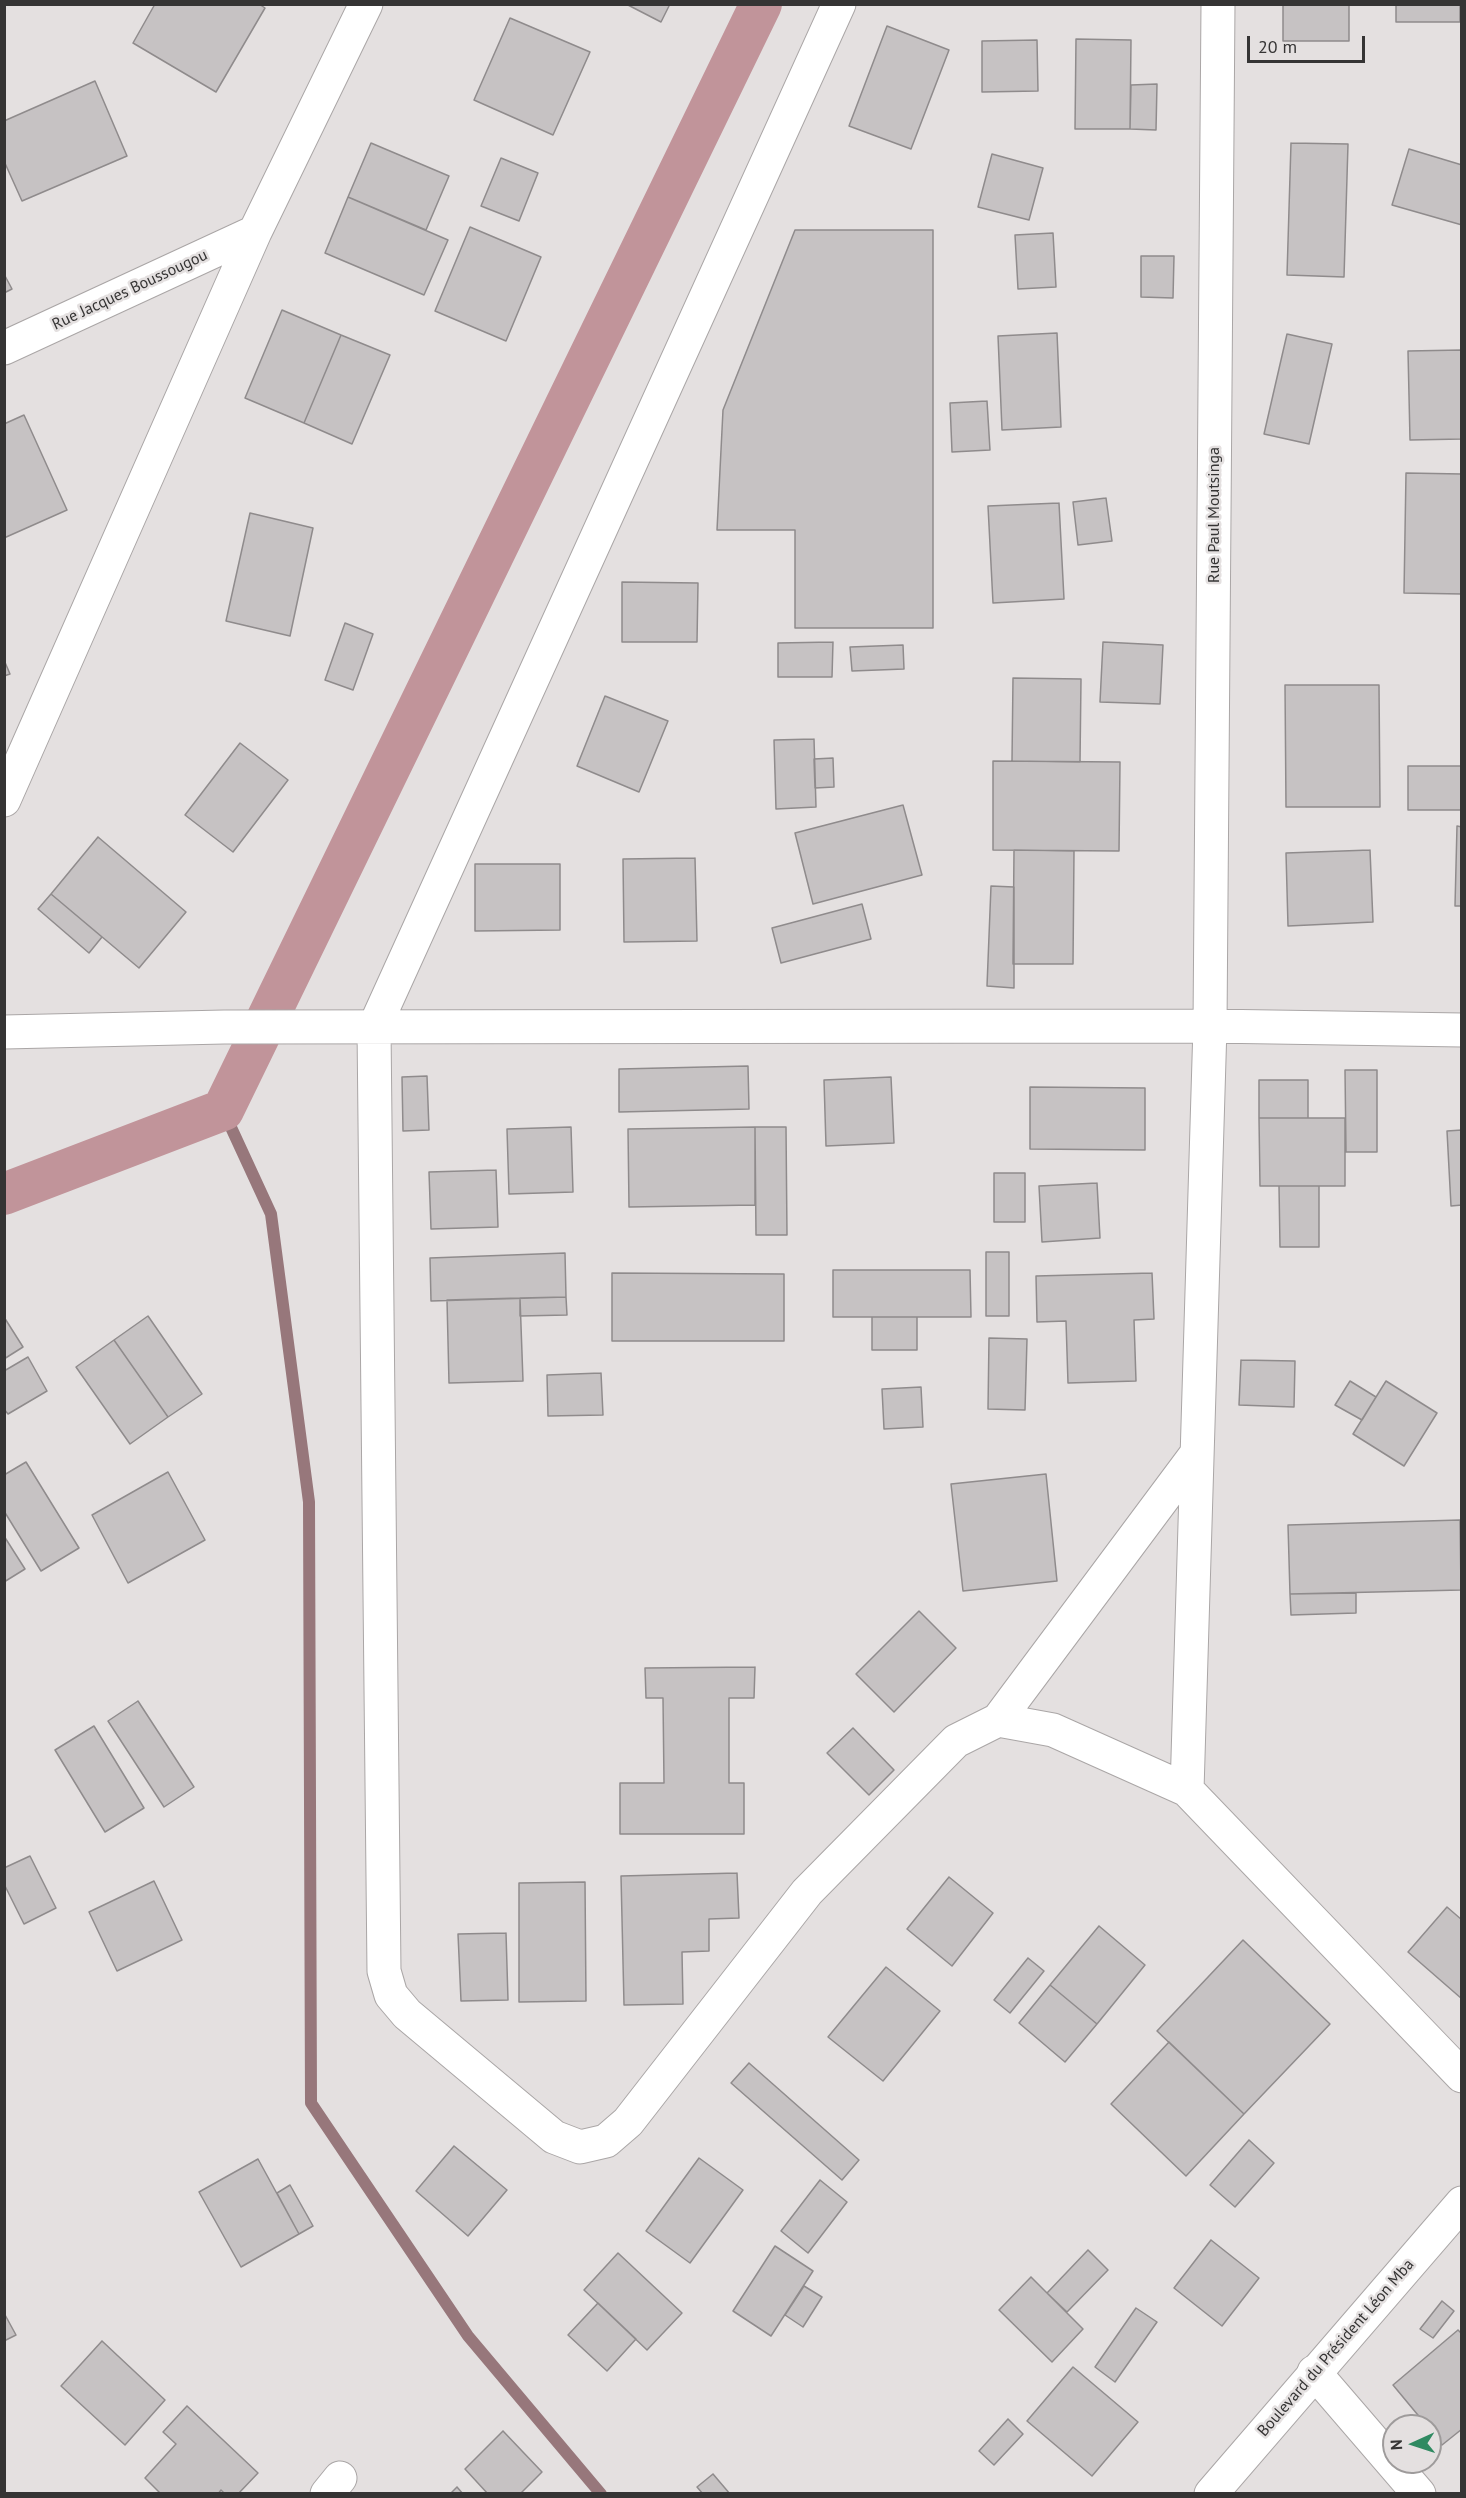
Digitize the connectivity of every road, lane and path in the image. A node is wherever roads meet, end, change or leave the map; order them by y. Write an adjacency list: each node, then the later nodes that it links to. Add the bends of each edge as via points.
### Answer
1 (366, 4): 4 (street)
2 (839, 4): 8 (street)
3 (1218, 4): 7 (street, Rue Paul Moutsinga)
4 (255, 232): 5 (street, Rue Jacques Boussougou); 6 (street)
5 (4, 348)
6 (4, 800)
7 (1210, 1026): 8 (street); 9 (street); 11 (street, Rue Paul Moutsinga)
8 (374, 1028): 10 (street); 12 (street, via 384,1971 391,1995 407,2014 554,2138 580,2147 606,2141 628,2122 807,1892 956,1742)
9 (1461, 1030)
10 (4, 1032)
11 (1197, 1453): 12 (street); 13 (street, Rue Paul Moutsinga)
12 (998, 1720): 13 (street, via 1053,1730)
13 (1187, 1790): 14 (street)
14 (1461, 2076)
15 (1461, 2203): 16 (street, Boulevard du Président Léon Mba)
16 (1314, 2372): 17 (street, Boulevard du Président Léon Mba); 18 (street)
17 (1211, 2493)
18 (1419, 2493)

